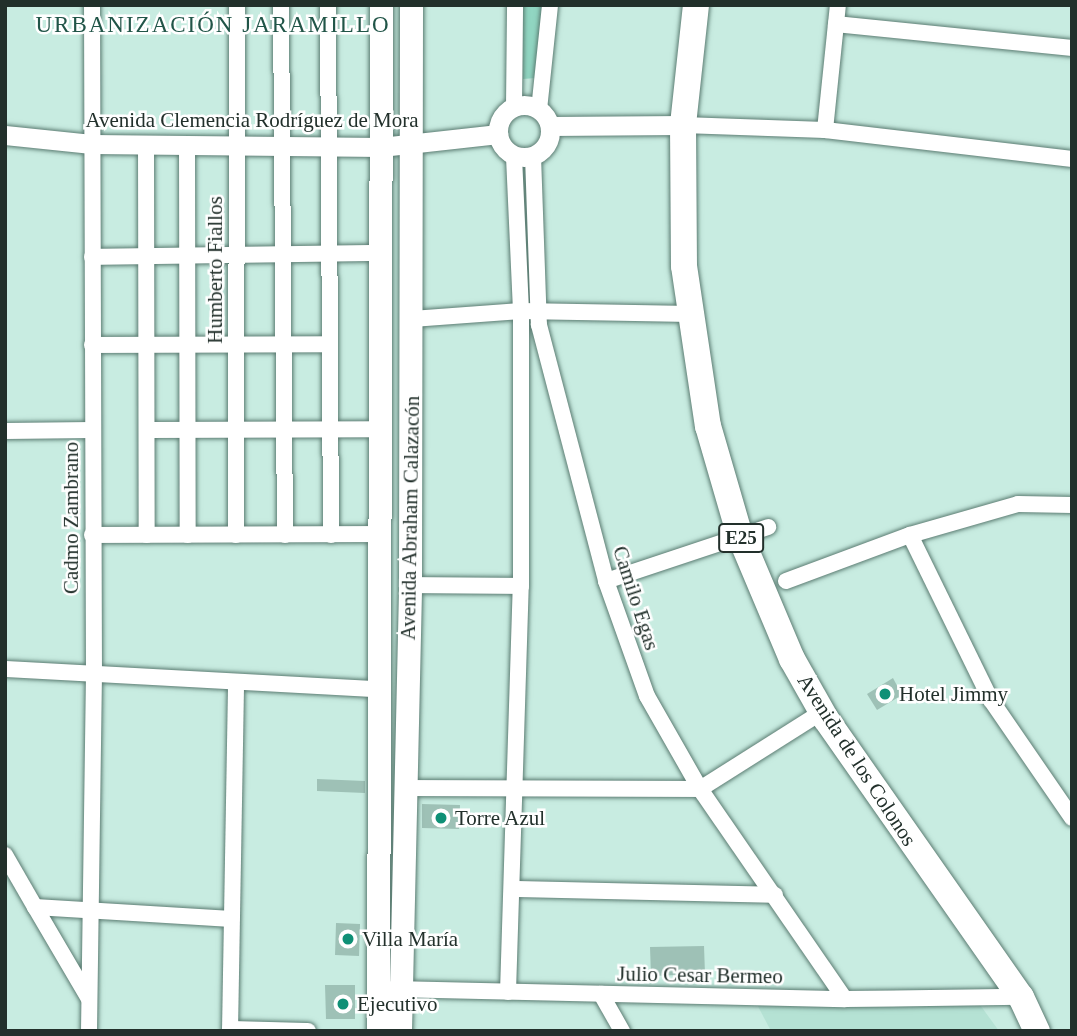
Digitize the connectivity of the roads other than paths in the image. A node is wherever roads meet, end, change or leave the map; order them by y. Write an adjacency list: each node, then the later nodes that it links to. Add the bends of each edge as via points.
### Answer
1 (92, 5): 19 (street, Cadmo Zambrano)
2 (237, 5): 22 (street, Humberto Fiallos)
3 (281, 5): 23 (street)
4 (328, 5): 24 (street)
5 (381, 5): 26 (main road, Avenida Abraham Calazacón)
6 (411, 5): 25 (main road, Avenida Abraham Calazacón)
7 (515, 5): 13 (street)
8 (550, 5): 14 (street)
9 (696, 5): 15 (highway, Avenida de los Colonos / E25)
10 (838, 5): 11 (street)
11 (836, 24): 12 (street); 16 (street)
12 (1072, 48)
13 (514, 106): 14 (street); 17 (street, via 501,117)
14 (545, 118): 15 (street); 28 (street, via 545,147)
15 (683, 125): 16 (street); 37 (highway, Avenida de los Colonos / E25, via 684,266)
16 (825, 130): 27 (street)
17 (498, 134): 25 (street, Avenida Clemencia Rodríguez de Mora); 28 (street, via 503,147)
18 (5, 135): 19 (street, Avenida Clemencia Rodríguez de Mora)
19 (92, 144): 20 (street, Avenida Clemencia Rodríguez de Mora); 35 (street, Cadmo Zambrano)
20 (146, 145): 21 (street, Avenida Clemencia Rodríguez de Mora); 33 (street)
21 (187, 145): 22 (street, Avenida Clemencia Rodríguez de Mora); 34 (street)
22 (235, 146): 23 (street, Avenida Clemencia Rodríguez de Mora); 32 (street, Humberto Fiallos)
23 (283, 146): 24 (street, Avenida Clemencia Rodríguez de Mora); 30 (street)
24 (326, 146): 26 (street, Avenida Clemencia Rodríguez de Mora); 31 (street)
25 (412, 146): 26 (street, Avenida Clemencia Rodríguez de Mora); 38 (main road, Avenida Abraham Calazacón)
26 (381, 147): 29 (main road, Avenida Abraham Calazacón)
27 (1071, 154)
28 (524, 156): 36 (street, Camilo Egas)
29 (380, 253): 31 (street); 48 (main road, Avenida Abraham Calazacón)
30 (284, 254): 31 (street); 32 (street); 40 (street)
31 (326, 254): 41 (street)
32 (235, 255): 34 (street); 39 (street, Humberto Fiallos)
33 (149, 256): 34 (street); 35 (street); 43 (street)
34 (187, 256): 44 (street)
35 (92, 257): 42 (street, Cadmo Zambrano)
36 (529, 311): 37 (street); 38 (street); 64 (street, Camilo Egas); 67 (street, Camilo Egas)
37 (691, 314): 63 (highway, Avenida de los Colonos / E25, via 708,426)
38 (412, 319): 66 (main road, Avenida Abraham Calazacón)
39 (236, 344): 40 (street); 44 (street); 45 (street, Humberto Fiallos)
40 (284, 344): 41 (street); 46 (street)
41 (327, 344): 47 (street)
42 (92, 345): 43 (street); 49 (street, Cadmo Zambrano)
43 (146, 345): 44 (street); 50 (street)
44 (187, 345): 51 (street)
45 (236, 429): 46 (street); 51 (street); 59 (street, Humberto Fiallos)
46 (284, 429): 47 (street); 60 (street)
47 (329, 429): 48 (street); 61 (street)
48 (380, 429): 55 (main road, Avenida Abraham Calazacón)
49 (92, 430): 52 (street); 56 (street, Cadmo Zambrano)
50 (147, 430): 51 (street); 57 (street)
51 (188, 430): 58 (street)
52 (5, 431)
53 (1072, 505): 62 (street, via 1017,504)
54 (768, 527): 63 (street)
55 (380, 534): 61 (street); 71 (main road, Avenida Abraham Calazacón)
56 (92, 535): 57 (street); 69 (street, Cadmo Zambrano)
57 (147, 535): 58 (street)
58 (188, 535): 59 (street)
59 (236, 535): 60 (street)
60 (285, 535): 61 (street)
61 (331, 535)
62 (911, 535): 65 (street); 76 (street, via 991,700)
63 (740, 536): 64 (street); 72 (highway, Avenida de los Colonos / E25, via 792,659)
64 (606, 581): 75 (street, Camilo Egas, via 646,696)
65 (786, 581)
66 (410, 585): 67 (street); 73 (main road, Avenida Abraham Calazacón)
67 (521, 586): 74 (street, Camilo Egas)
68 (5, 669): 69 (street)
69 (94, 677): 70 (street); 81 (street, Cadmo Zambrano)
70 (236, 683): 71 (street); 82 (street)
71 (378, 689): 83 (main road, Avenida Abraham Calazacón)
72 (822, 712): 75 (street); 87 (highway, Avenida de los Colonos / E25)
73 (406, 788): 74 (street); 84 (main road, Avenida Abraham Calazacón)
74 (516, 789): 75 (street); 78 (street, Camilo Egas)
75 (700, 789): 79 (street, Camilo Egas)
76 (1072, 818)
77 (5, 855): 80 (street)
78 (514, 889): 79 (street); 85 (street, Camilo Egas)
79 (775, 895): 88 (street, Camilo Egas)
80 (35, 907): 81 (street); 89 (street)
81 (91, 912): 82 (street); 89 (street, Cadmo Zambrano)
82 (232, 919): 90 (street)
83 (379, 989): 84 (street, Julio Cesar Bermeo); 93 (main road, Avenida Abraham Calazacón)
84 (402, 989): 85 (street, Julio Cesar Bermeo); 94 (main road, Avenida Abraham Calazacón)
85 (508, 992): 86 (street, Julio Cesar Bermeo)
86 (601, 994): 88 (street, Julio Cesar Bermeo); 95 (street)
87 (1021, 997): 88 (street, Julio Cesar Bermeo); 96 (highway, Avenida de los Colonos / E25); 97 (highway, Avenida de los Colonos / E25)
88 (845, 999)
89 (90, 1001): 91 (street, Cadmo Zambrano)
90 (230, 1030): 92 (street)
91 (89, 1031)
92 (308, 1031)
93 (378, 1031)
94 (400, 1031)
95 (622, 1031)
96 (1037, 1031)
97 (1054, 1031)

